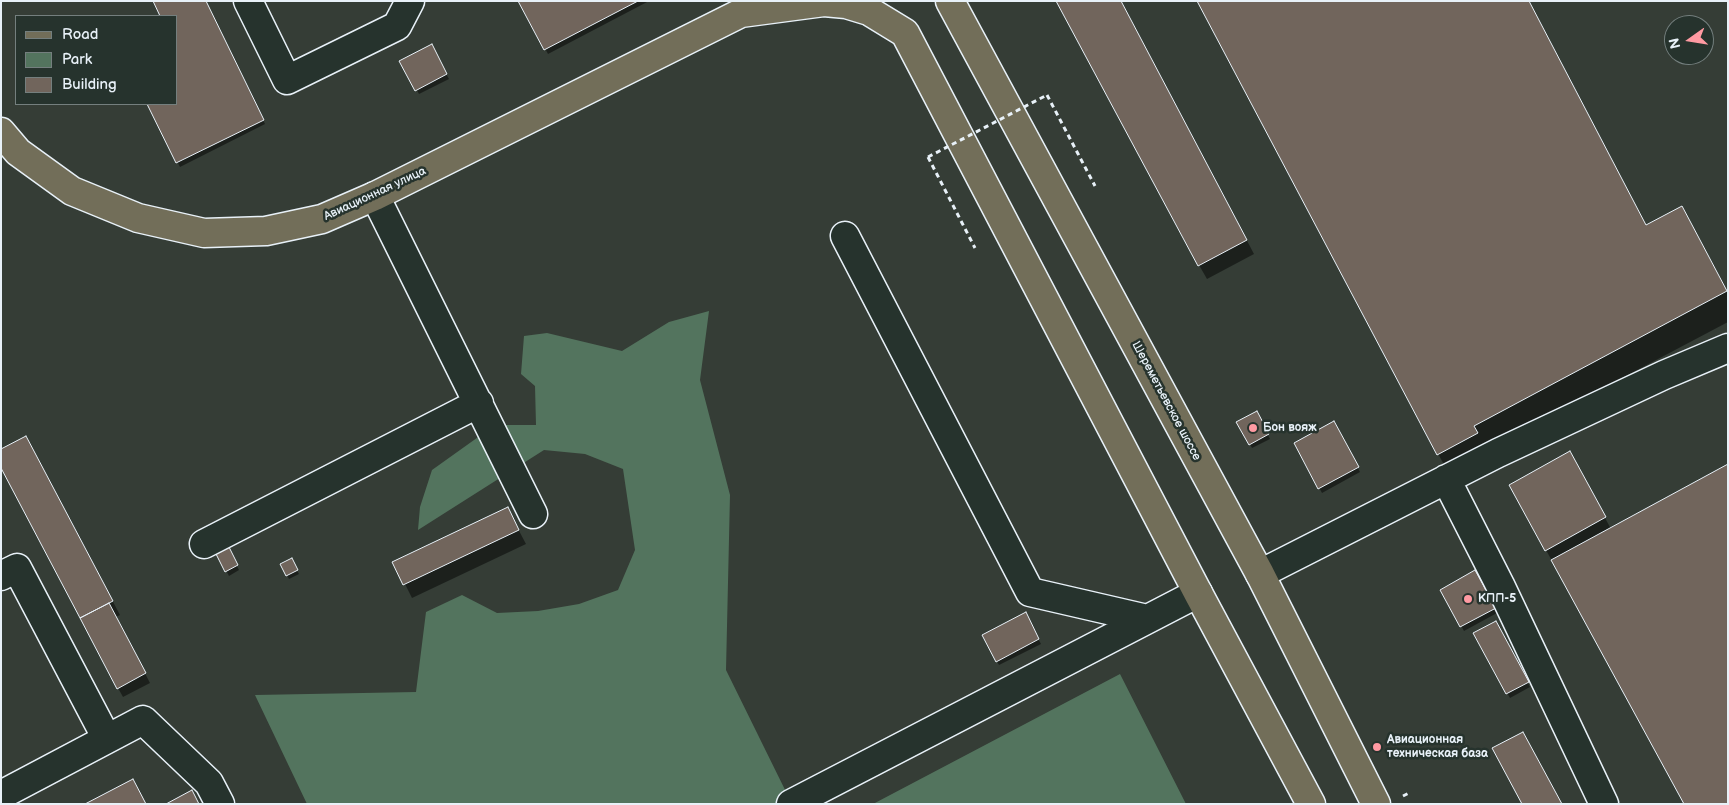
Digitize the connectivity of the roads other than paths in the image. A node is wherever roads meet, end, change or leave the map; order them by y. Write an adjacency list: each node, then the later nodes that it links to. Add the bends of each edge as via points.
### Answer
1 (248, 1): 2 (lane, via 287,80 397,26)
2 (410, 1)
3 (950, 1): 13 (main road, Шереметьевское шоссе)
4 (747, 7): 6 (main road, Авиационная улица); 15 (main road, Авиационная улица, via 824,2 846,4 869,10 905,33)
5 (1, 132): 6 (main road, Авиационная улица, via 18,152 72,191 138,218 204,233 266,231 322,219)
6 (375, 196): 9 (lane)
7 (845, 236): 16 (lane, via 1030,592)
8 (1728, 348): 10 (lane, via 1664,374)
9 (479, 403): 11 (lane); 12 (lane)
10 (1446, 479): 13 (lane); 23 (lane)
11 (533, 514)
12 (204, 544)
13 (1260, 574): 22 (main road, Шереметьевское шоссе)
14 (1, 576): 17 (lane, via 17,568)
15 (1198, 593): 16 (lane); 21 (main road)
16 (1148, 620): 20 (lane)
17 (107, 739): 18 (lane); 19 (lane, via 143,720 209,783)
18 (1, 795)
19 (220, 804)
20 (791, 804)
21 (1311, 804)
22 (1376, 804)
23 (1604, 804)

